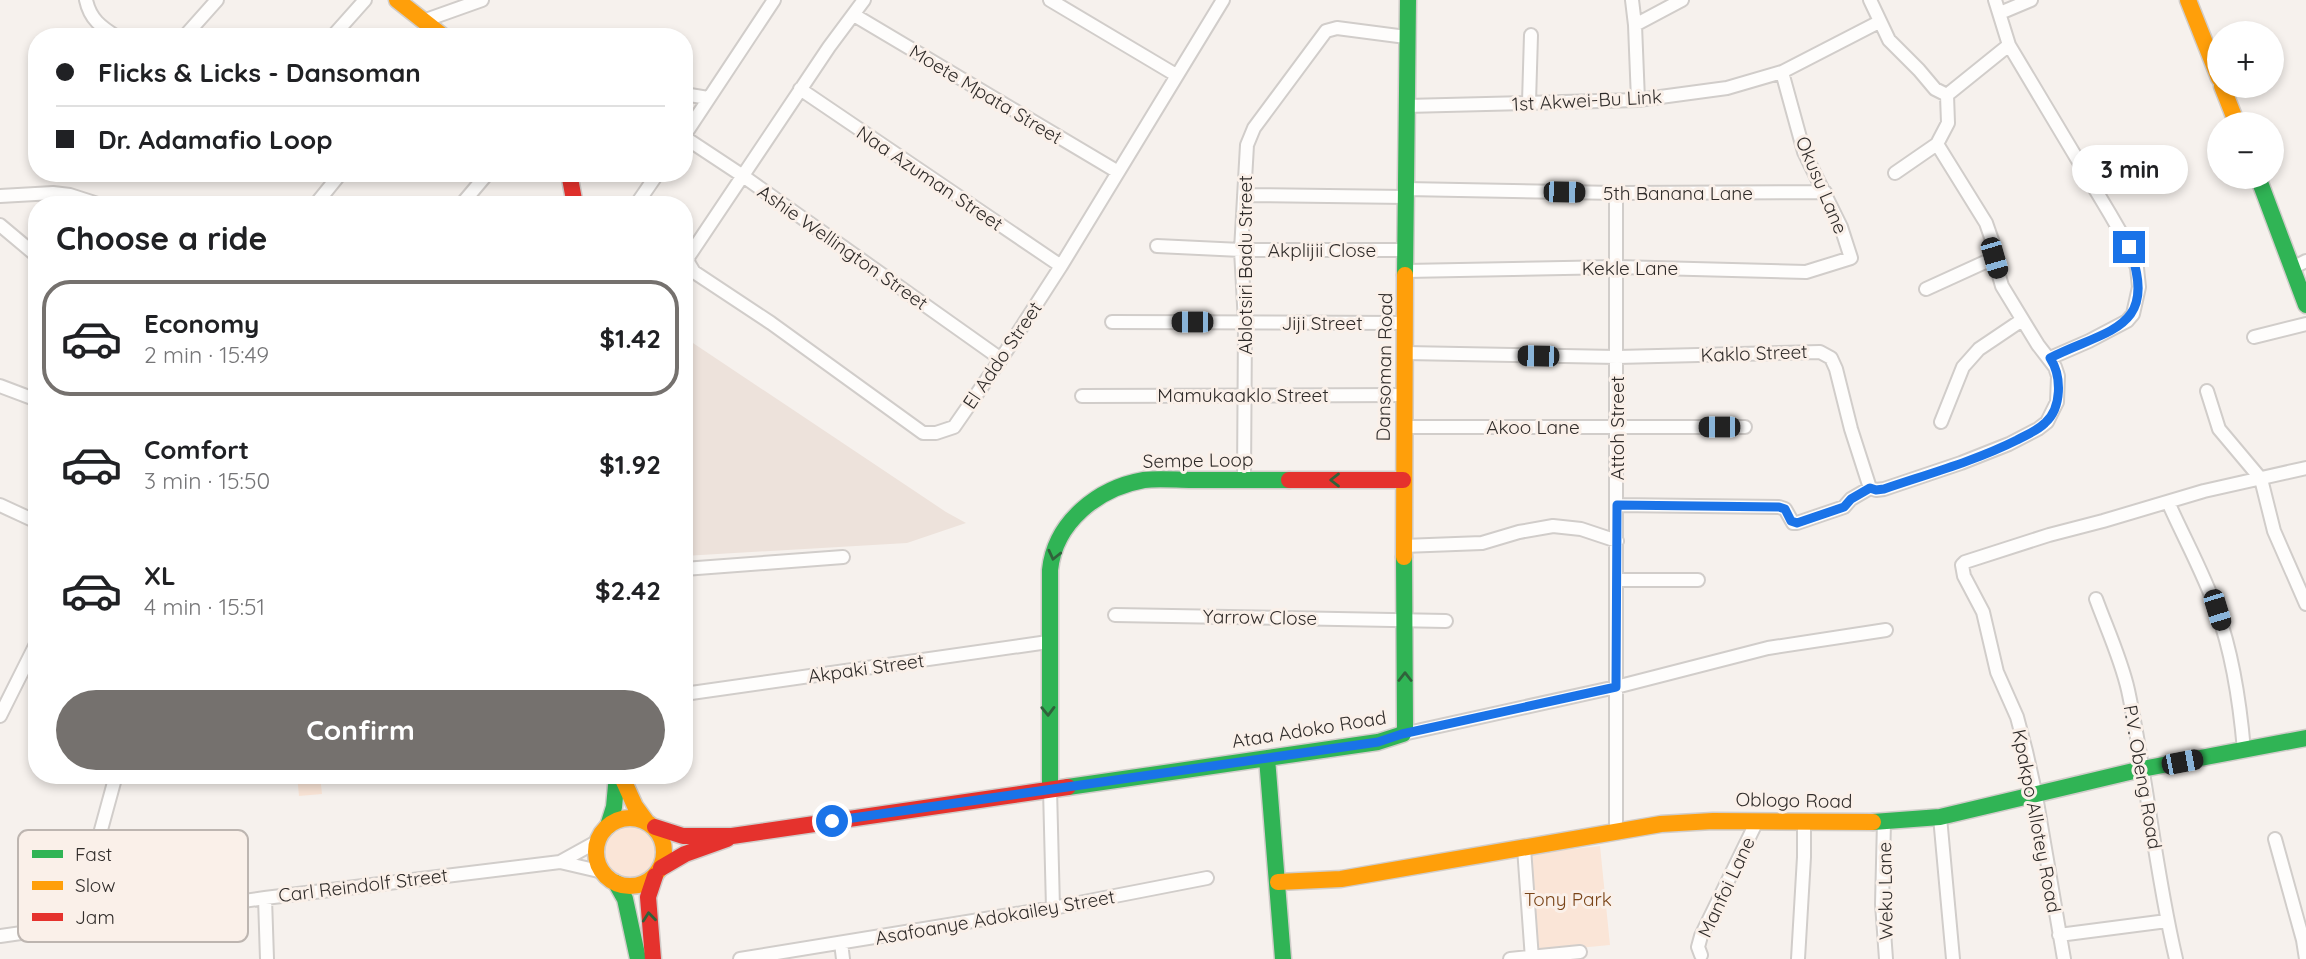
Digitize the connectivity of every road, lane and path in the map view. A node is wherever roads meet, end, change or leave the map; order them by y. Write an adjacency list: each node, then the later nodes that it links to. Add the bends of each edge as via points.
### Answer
1 (86, 0): 22 (street, via 91,17)
2 (217, 0): 23 (street)
3 (365, 0): 24 (street)
4 (397, 0): 19 (main road)
5 (482, 0): 19 (street)
6 (774, 0): 35 (street)
7 (864, 0): 18 (street)
8 (1050, 0): 31 (street)
9 (1223, 0): 31 (street, El Addo Street)
10 (1408, 0): 27 (main road, Dansoman Road)
11 (1632, 0): 21 (street)
12 (1682, 0): 21 (street)
13 (1870, 0): 20 (street)
14 (1995, 0): 17 (street)
15 (2031, 0): 17 (street)
16 (2188, 0): 29 (main road)
17 (2000, 13): 28 (street)
18 (854, 15): 32 (street); 42 (street, Moete Mpata Street)
19 (423, 21): 25 (main road)
20 (1879, 22): 30 (street, 1st Akwei-Bu Link); 33 (street, via 1889,40 1935,89)
21 (1636, 25): 36 (street)
22 (103, 28)
23 (192, 28)
24 (340, 28)
25 (432, 28)
26 (1531, 35): 37 (street)
27 (1406, 37): 38 (main road, Dansoman Road); 51 (street, Ablotsiri Badu Street, via 1337,28 1326,31 1254,128 1247,145)
28 (2009, 45): 33 (street); 79 (street, via 2129,247 2138,277 2137,300 2127,321)
29 (2207, 48)
30 (1782, 72): 36 (street, 1st Akwei-Bu Link, via 1727,88); 48 (street, Okusu Lane, via 1804,152)
31 (1176, 75): 42 (street, El Addo Street)
32 (800, 89): 44 (street); 65 (street, Naa Azuman Street)
33 (1947, 94): 41 (street, via 1948,123)
34 (693, 95): 35 (street)
35 (708, 97): 39 (street)
36 (1638, 100): 37 (street, 1st Akwei-Bu Link)
37 (1529, 102): 38 (street, 1st Akwei-Bu Link)
38 (1406, 106): 49 (main road, Dansoman Road)
39 (693, 121)
40 (693, 142): 44 (street, Ashie Wellington Street)
41 (1937, 144): 43 (street); 63 (street, via 1986,223)
42 (1118, 172): 65 (street, El Addo Street)
43 (1895, 173)
44 (743, 176): 59 (street, El Addo Street); 80 (street, Ashie Wellington Street)
45 (334, 182): 54 (street)
46 (480, 182): 55 (street)
47 (2264, 189): 64 (main road)
48 (1825, 192): 50 (street, 5th Banana Lane); 62 (street, Okusu Lane)
49 (1406, 193): 50 (street, 5th Banana Lane); 51 (street, 5th Banana Lane); 61 (main road, Dansoman Road)
50 (1616, 193): 66 (street, Attoh Street)
51 (1244, 195): 60 (street, Ablotsiri Badu Street)
52 (0, 196): 53 (street)
53 (73, 196)
54 (322, 196)
55 (469, 196)
56 (0, 225): 58 (street)
57 (1157, 246): 60 (street, Akplijii Close)
58 (28, 248)
59 (693, 250)
60 (1241, 250): 61 (street, Akplijii Close); 73 (street, Ablotsiri Badu Street)
61 (1404, 250): 68 (main road, Dansoman Road)
62 (1851, 258): 66 (street, Kekle Lane, via 1806,272)
63 (1994, 258): 69 (street); 71 (street, via 2002,286)
64 (2299, 265): 70 (main road)
65 (1061, 266): 80 (street, El Addo Street)
66 (1617, 267): 68 (street, Kekle Lane); 78 (street, Attoh Street)
67 (693, 271): 80 (street, El Addo Street, via 923,433 954,426)
68 (1406, 271): 74 (main road, Dansoman Road)
69 (1926, 289)
70 (2306, 305)
71 (2022, 320): 79 (street); 87 (street, via 1979,349 1963,367)
72 (1112, 322): 73 (street, Jiji Street)
73 (1245, 323): 74 (street, Jiji Street); 83 (street, Ablotsiri Badu Street)
74 (1406, 323): 77 (main road, Dansoman Road)
75 (2306, 324): 76 (street)
76 (2254, 337)
77 (1406, 353): 78 (street, Kaklo Street); 85 (main road, Dansoman Road)
78 (1617, 357): 90 (street, Attoh Street); 95 (street, Kaklo Street, via 1820,352 1836,369)
79 (2050, 358): 95 (street, via 2057,371 2057,402 2038,429 1962,463 1884,489)
80 (1001, 359)
81 (1, 390): 86 (street)
82 (2207, 391): 93 (street, via 2219,429)
83 (1243, 395): 84 (street, Mamukaaklo Street); 85 (street, Mamukaaklo Street); 92 (street, Ablotsiri Badu Street)
84 (1082, 396)
85 (1405, 396): 88 (main road, Dansoman Road)
86 (28, 398)
87 (1941, 422)
88 (1405, 427): 90 (street, Akoo Lane); 94 (main road, Dansoman Road)
89 (1745, 427): 90 (street, Akoo Lane)
90 (1617, 428): 98 (street, Attoh Street)
91 (2306, 468): 93 (street)
92 (1244, 479): 94 (main road, Sempe Loop, one-way to 92); 112 (main road, Sempe Loop, one-way to 112, via 1146,480 1108,490 1092,500 1055,544)
93 (2261, 479): 96 (street); 107 (street, via 2274,531)
94 (1403, 480): 101 (main road, Dansoman Road)
95 (1870, 488): 98 (street, via 1844,507 1797,523 1779,507)
96 (2168, 502): 119 (street, via 2227,642); 126 (street, Kpakpo Allotey Road, via 2008,548 1965,562 1962,568 1983,612 1997,672 2017,717)
97 (0, 505): 99 (street)
98 (1617, 505): 100 (street, Attoh Street)
99 (28, 518)
100 (1617, 541): 101 (street, via 1553,526 1482,543); 104 (street, Attoh Street)
101 (1404, 547): 109 (main road, Dansoman Road)
102 (843, 557): 103 (street)
103 (693, 568)
104 (1617, 580): 105 (street); 114 (street, Attoh Street)
105 (1698, 580)
106 (2096, 599): 121 (street, P.V. Obeng Road, via 2127,687)
107 (2306, 604)
108 (1115, 615): 109 (street, Yarrow Close)
109 (1404, 619): 110 (street, Yarrow Close); 117 (main road, Dansoman Road, one-way to 109)
110 (1446, 621)
111 (1886, 630): 114 (street, Ataa Adoko Road, via 1768,648)
112 (1048, 642): 115 (street, Akpaki Street); 125 (main road, Sempe Loop, one-way to 125)
113 (28, 660): 116 (street)
114 (1616, 687): 117 (street, Ataa Adoko Road); 134 (street, Attoh Street)
115 (693, 693)
116 (0, 716)
117 (1402, 734): 120 (main road, Ataa Adoko Road, via 1378,742)
118 (2306, 738): 119 (main road, Oblogo Road)
119 (2244, 750): 121 (main road, Oblogo Road)
120 (1267, 758): 125 (main road, Ataa Adoko Road); 143 (main road)
121 (2142, 769): 126 (main road, Oblogo Road); 148 (street, P.V. Obeng Road)
122 (114, 784): 133 (street)
123 (618, 784): 132 (main road)
124 (624, 784): 131 (main road)
125 (1050, 789): 135 (main road, Ataa Adoko Road); 147 (street)
126 (2036, 796): 127 (main road, Oblogo Road); 150 (street, Kpakpo Allotey Road)
127 (1940, 817): 130 (main road, Oblogo Road); 166 (street)
128 (1757, 821): 129 (main road, Oblogo Road); 134 (main road, Oblogo Road); 155 (street, Manfoi Lane, via 1701,936 1698,947)
129 (1804, 822): 130 (main road, Oblogo Road); 164 (street)
130 (1884, 822): 165 (street, Weku Lane)
131 (650, 824): 132 (main road, via 635,817); 135 (main road, Ataa Adoko Road, via 683,836); 141 (main road, via 665,846)
132 (608, 826): 137 (main road)
133 (101, 830)
134 (1616, 830): 138 (main road, Oblogo Road)
135 (732, 836): 141 (main road, Ataa Adoko Road, via 685,854)
136 (2275, 839): 152 (street)
137 (598, 841): 139 (street, Carl Reindolf Street); 140 (main road, via 596,859)
138 (1524, 848): 143 (main road, Oblogo Road, via 1340,879); 156 (street)
139 (560, 862): 140 (street, Carl Reindolf Street); 145 (street, Carl Reindolf Street)
140 (603, 872): 144 (main road)
141 (658, 872): 144 (main road, via 637,886); 159 (main road, one-way to 141, via 648,897)
142 (1207, 878): 147 (street, Asafoanye Adokailey Street)
143 (1278, 882): 162 (main road)
144 (616, 883): 158 (main road, via 625,899)
145 (265, 898): 146 (street, Carl Reindolf Street); 157 (street)
146 (248, 900)
147 (1053, 908): 153 (street, Asafoanye Adokailey Street)
148 (2167, 920): 150 (street); 168 (street, P.V. Obeng Road)
149 (18, 933): 151 (street, Carl Reindolf Street)
150 (2059, 935): 167 (street, Kpakpo Allotey Road)
151 (0, 936)
152 (2305, 940): 169 (street)
153 (841, 943): 160 (street, Asafoanye Adokailey Street); 161 (street)
154 (1580, 952): 156 (street)
155 (1702, 953)
156 (1531, 958): 163 (street)
157 (267, 959)
158 (638, 959)
159 (653, 959)
160 (740, 959)
161 (843, 959)
162 (1283, 959)
163 (1510, 959)
164 (1798, 959)
165 (1886, 959)
166 (1953, 959)
167 (2064, 959)
168 (2176, 959)
169 (2306, 959)

